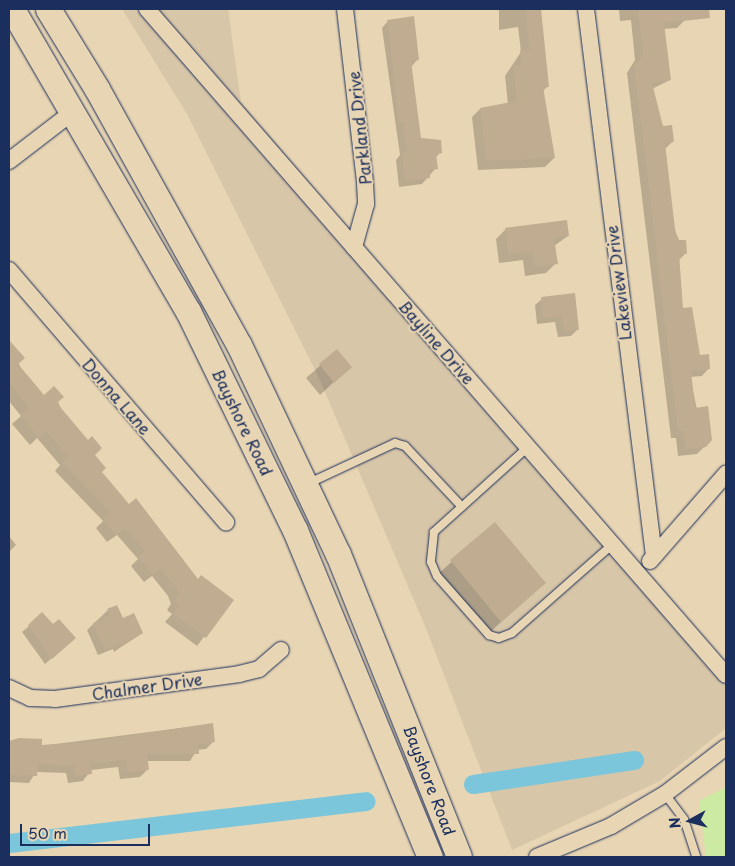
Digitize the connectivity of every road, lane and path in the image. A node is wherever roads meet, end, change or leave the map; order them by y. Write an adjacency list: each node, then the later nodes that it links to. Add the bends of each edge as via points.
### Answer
1 (12, 9): 6 (main road, Bayshore Road)
2 (48, 9): 12 (main road, Bayshore Road, via 206,282)
3 (147, 9): 8 (street, Bayline Drive)
4 (345, 9): 8 (street, Parkland Drive, via 366,204)
5 (586, 9): 16 (street, Lakeview Drive)
6 (74, 111): 7 (street); 23 (main road, Bayshore Road, via 188,311 295,530)
7 (9, 161)
8 (354, 247): 10 (street, Bayline Drive)
9 (9, 270): 14 (street, Donna Lane)
10 (528, 447): 13 (lane); 15 (street, Bayline Drive)
11 (726, 474): 16 (street)
12 (305, 484): 13 (lane, via 396,443 404,446); 24 (main road, Bayshore Road, via 381,653)
13 (462, 507): 15 (lane, via 434,532 431,562 438,576 489,636 499,638 512,633)
14 (226, 522)
15 (613, 544): 17 (street, Bayline Drive)
16 (654, 556): 17 (street)
17 (640, 574): 19 (street, Bayline Drive)
18 (281, 650): 20 (street, Chalmer Drive, via 259,669 239,674 55,699 30,698)
19 (726, 675)
20 (9, 688)
21 (726, 747): 22 (street)
22 (665, 794): 25 (street, via 611,826); 26 (lane, via 684,820)
23 (430, 857)
24 (459, 857)
25 (537, 857)
26 (696, 857)

